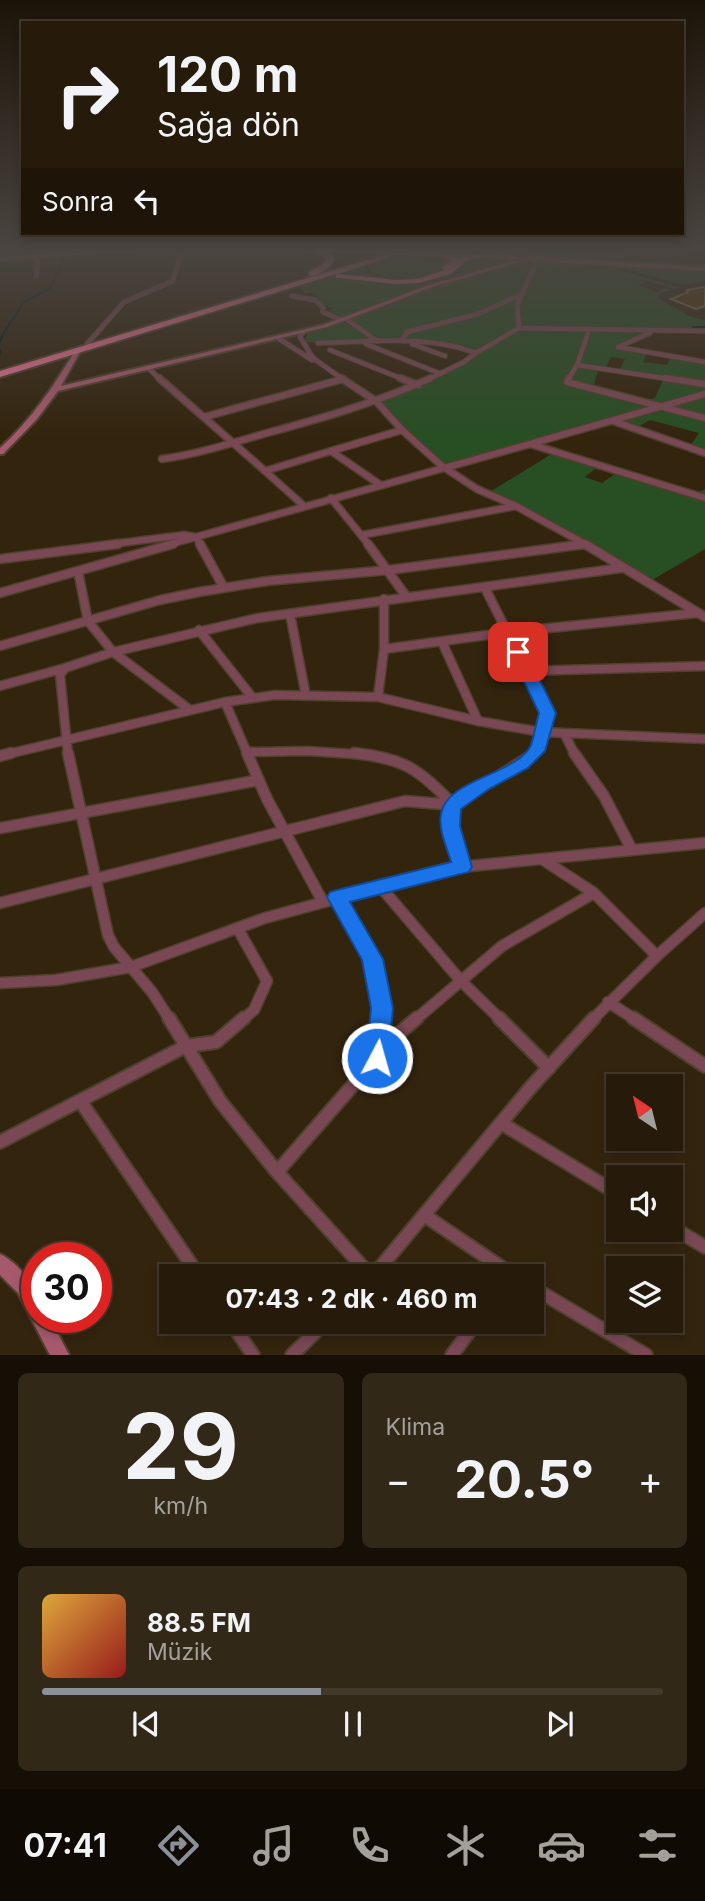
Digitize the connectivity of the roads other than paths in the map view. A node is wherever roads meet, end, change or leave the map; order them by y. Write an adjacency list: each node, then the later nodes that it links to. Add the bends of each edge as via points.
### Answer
1 (116, 311): 19 (street)
2 (194, 311): 19 (highway)
3 (203, 311): 21 (highway)
4 (323, 311): 8 (street)
5 (364, 311): 8 (street)
6 (484, 311): 15 (street, via 415,329)
7 (518, 311): 9 (street)
8 (344, 319): 13 (street); 16 (street)
9 (519, 328): 10 (street); 22 (street)
10 (589, 330): 11 (street); 25 (street)
11 (657, 331): 12 (street); 24 (street, via 618,347)
12 (705, 331)
13 (303, 332): 14 (street); 26 (street, via 303,344)
14 (278, 338): 26 (street); 27 (street)
15 (402, 340): 16 (street); 22 (street); 23 (street)
16 (377, 341): 18 (street)
17 (318, 343): 18 (street)
18 (363, 343): 29 (street)
19 (87, 344): 28 (highway)
20 (330, 349): 31 (street)
21 (78, 350): 28 (highway); 33 (street)
22 (476, 353): 29 (street)
23 (445, 356)
24 (705, 362)
25 (577, 365): 32 (street); 36 (street, via 567,382)
26 (324, 367): 30 (street)
27 (148, 368): 33 (street); 37 (street)
28 (0, 372)
29 (441, 374): 31 (street)
30 (343, 379): 35 (street); 37 (street)
31 (418, 384): 35 (street)
32 (705, 384)
33 (58, 389): 44 (street)
34 (705, 394): 36 (street)
35 (375, 401): 40 (street); 41 (street)
36 (662, 407): 38 (street); 39 (street)
37 (204, 417): 41 (street)
38 (705, 418)
39 (613, 421): 42 (street); 45 (street)
40 (402, 430): 43 (street); 47 (street)
41 (233, 442): 46 (street); 48 (street)
42 (530, 444): 47 (street); 51 (street)
43 (331, 451): 48 (street); 49 (street)
44 (0, 452)
45 (705, 453)
46 (162, 459)
47 (442, 467): 49 (street); 53 (street)
48 (265, 471): 52 (street)
49 (379, 484): 50 (street)
50 (331, 498): 52 (street); 54 (street)
51 (705, 498)
52 (304, 506): 55 (street)
53 (516, 506): 54 (street); 56 (street)
54 (362, 535): 59 (street)
55 (196, 537): 57 (street); 60 (street); 61 (street)
56 (584, 544): 58 (street); 59 (street)
57 (0, 559)
58 (621, 568): 62 (street); 67 (street)
59 (389, 570): 61 (street); 64 (street)
60 (78, 572): 63 (street); 68 (street)
61 (224, 588): 68 (street)
62 (485, 588): 64 (street); 70 (street)
63 (0, 593)
64 (406, 596): 65 (street)
65 (384, 599): 66 (street); 73 (street)
66 (290, 614): 69 (street); 79 (street)
67 (701, 615): 70 (street)
68 (88, 621): 72 (street); 74 (street)
69 (199, 630): 74 (street); 80 (street)
70 (510, 632): 71 (street); 77 (street)
71 (442, 642): 73 (street); 84 (street)
72 (0, 646)
73 (384, 649): 81 (street)
74 (113, 652): 76 (street); 83 (street)
75 (705, 666): 77 (street)
76 (65, 668): 78 (street); 88 (street, via 61,675)
77 (526, 671): 85 (street, via 548,713)
78 (0, 686)
79 (306, 696): 80 (street); 81 (street)
80 (251, 697): 82 (street)
81 (379, 697): 84 (street)
82 (225, 702): 83 (street); 89 (street)
83 (190, 710): 88 (street)
84 (478, 722): 85 (street)
85 (541, 732): 86 (street); 92 (street, via 533,756)
86 (564, 733): 87 (street); 97 (street)
87 (705, 739)
88 (65, 741): 90 (street); 93 (street)
89 (247, 752): 91 (street); 92 (street, via 300,750 387,757 414,768)
90 (0, 756)
91 (259, 780): 93 (street); 95 (street)
92 (454, 805): 95 (street, via 405,801); 99 (street, via 451,826)
93 (81, 813): 94 (street); 100 (street)
94 (0, 828)
95 (283, 830): 100 (street); 104 (street)
96 (705, 843): 97 (street)
97 (632, 850): 98 (street)
98 (542, 859): 99 (street); 102 (street)
99 (462, 867): 101 (street)
100 (94, 880): 105 (street); 109 (street, via 108,935)
101 (379, 885): 103 (street); 110 (street)
102 (594, 893): 108 (street); 110 (street, via 502,946)
103 (337, 897): 104 (street); 114 (street, via 373,959 382,1008)
104 (323, 902): 107 (street)
105 (0, 903)
106 (705, 913): 108 (street)
107 (238, 929): 109 (street); 113 (street, via 267,981 254,1010 216,1042)
108 (655, 954): 112 (street)
109 (131, 967): 111 (street, via 56,980); 113 (street)
110 (461, 981): 114 (street); 116 (street)
111 (0, 983)
112 (608, 1002): 115 (street); 116 (street)
113 (186, 1045): 117 (street); 120 (street, via 220,1101)
114 (377, 1058): 120 (street)
115 (705, 1066)
116 (549, 1068): 118 (street)
117 (81, 1102): 119 (street); 126 (street)
118 (501, 1124): 121 (street); 122 (street)
119 (0, 1142)
120 (277, 1172): 127 (street)
121 (606, 1187)
122 (424, 1215): 128 (street); 129 (street)
123 (683, 1234): 124 (street)
124 (705, 1247)
125 (0, 1264): 130 (street)
126 (191, 1264)
127 (361, 1264)
128 (382, 1264)
129 (495, 1264)
130 (21, 1284)
131 (544, 1294): 136 (street)
132 (48, 1333): 137 (street)
133 (239, 1334): 138 (street)
134 (314, 1334): 139 (street)
135 (467, 1334): 140 (street)
136 (641, 1354)
137 (60, 1355)
138 (253, 1355)
139 (292, 1355)
140 (452, 1355)

